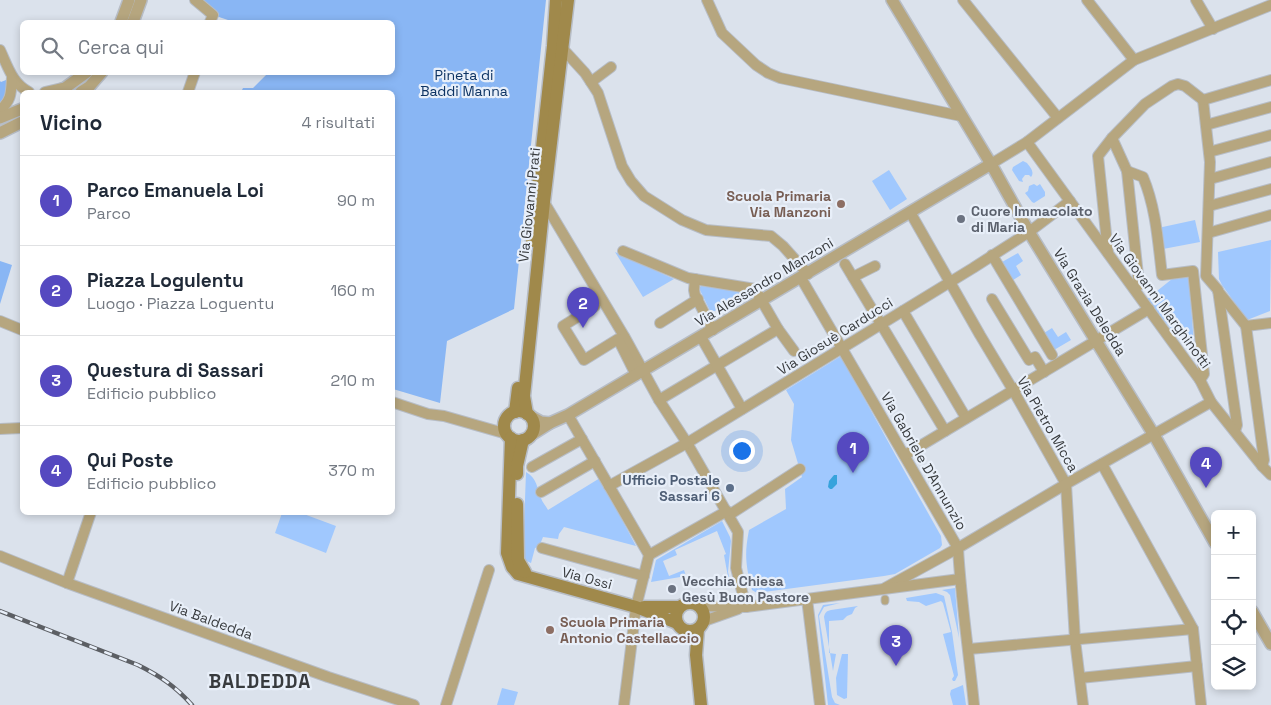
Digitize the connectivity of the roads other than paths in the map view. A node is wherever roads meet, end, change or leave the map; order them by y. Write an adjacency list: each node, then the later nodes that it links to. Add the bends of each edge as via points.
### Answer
1 (129, 0): 14 (street)
2 (141, 0): 15 (street)
3 (195, 0): 16 (street, via 213,15)
4 (556, 0): 99 (main road, Via Giovanni Prati, via 535,204)
5 (568, 0): 18 (main road, Via Giovanni Prati)
6 (707, 0): 36 (street, via 722,33 768,73)
7 (963, 0): 38 (street)
8 (1087, 0): 20 (street)
9 (1196, 0): 17 (street)
10 (893, 1): 36 (street, Via Grazia Deledda)
11 (1271, 5): 12 (street)
12 (1250, 14): 13 (street); 17 (street)
13 (1271, 14)
14 (122, 20)
15 (134, 20)
16 (211, 20)
17 (1213, 29): 20 (street)
18 (563, 49): 27 (street, Via Gabriele D'Annunzio); 52 (main road, Via Giovanni Prati)
19 (0, 50): 25 (street)
20 (1134, 60): 38 (street)
21 (611, 67): 27 (street)
22 (83, 75): 29 (street)
23 (99, 75): 30 (street)
24 (194, 75): 31 (street)
25 (12, 77): 28 (street); 34 (street, via 11,94)
26 (1271, 80): 32 (street)
27 (590, 82): 64 (street, Via Gabriele D'Annunzio, via 598,93 622,166 644,196 682,220 706,230 771,236 784,246)
28 (25, 90)
29 (61, 90)
30 (84, 90)
31 (189, 90)
32 (1203, 100): 40 (street); 43 (street, via 1185,86 1172,86 1145,104)
33 (1271, 106): 40 (street)
34 (0, 110)
35 (20, 110): 37 (street)
36 (962, 116): 47 (street, Via Grazia Deledda)
37 (0, 118)
38 (1058, 118): 44 (street)
39 (20, 123): 41 (street)
40 (1206, 125): 45 (street)
41 (0, 133)
42 (1271, 135): 45 (street)
43 (1112, 138): 48 (street); 59 (street, via 1098,156)
44 (1027, 142): 47 (street); 51 (street, Via Giovanni Marghinotti)
45 (1209, 152): 49 (street)
46 (1271, 162): 49 (street)
47 (991, 164): 54 (street, Via Alessandro Manzoni); 56 (street, Via Grazia Deledda)
48 (1127, 171): 63 (street, via 1143,178 1150,193 1162,275); 69 (street, via 1139,285)
49 (1210, 179): 53 (street)
50 (1271, 189): 53 (street)
51 (1070, 201): 56 (street, Via Giosuè Carducci); 59 (street, Via Giovanni Marghinotti)
52 (544, 202): 92 (street); 99 (main road, Via Giovanni Prati)
53 (1209, 206): 57 (street)
54 (910, 212): 64 (street, Via Alessandro Manzoni); 68 (street, Via Pietro Micca)
55 (1271, 215): 57 (street)
56 (1029, 232): 60 (street, Via Giosuè Carducci); 86 (street, Via Grazia Deledda)
57 (1208, 232): 65 (street)
58 (624, 251): 67 (street)
59 (1108, 254): 69 (street, Via Giovanni Marghinotti)
60 (992, 255): 68 (street, Via Giosuè Carducci); 89 (street)
61 (845, 264): 66 (street)
62 (875, 266): 66 (street)
63 (1193, 271): 65 (street); 93 (street, via 1204,374)
64 (804, 276): 73 (street, Via Alessandro Manzoni); 87 (street, Via Gabriele D'Annunzio)
65 (1206, 276): 70 (street)
66 (853, 277): 80 (street)
67 (695, 279): 71 (street, via 694,290); 73 (street, via 754,289)
68 (950, 282): 76 (street, Via Giosuè Carducci); 94 (street, Via Pietro Micca)
69 (1134, 288): 75 (street, Via Giovanni Marghinotti)
70 (1218, 290): 81 (street); 106 (street, via 1237,426)
71 (698, 299): 78 (street); 84 (street)
72 (992, 299): 91 (street, via 1029,360 1035,356)
73 (762, 301): 83 (street); 84 (street, Via Alessandro Manzoni)
74 (595, 306): 92 (street, via 564,326 584,360 618,339)
75 (1149, 309): 86 (street); 93 (street, Via Giovanni Marghinotti)
76 (903, 311): 80 (street, Via Giosuè Carducci); 101 (street)
77 (0, 321): 82 (street)
78 (660, 323)
79 (1271, 323): 81 (street)
80 (881, 324): 87 (street, Via Giosuè Carducci); 105 (street)
81 (1246, 326): 114 (street, via 1264,460)
82 (20, 329)
83 (778, 329): 88 (street); 90 (street)
84 (713, 330): 85 (street, Via Alessandro Manzoni)
85 (701, 337): 90 (street); 92 (street, Via Alessandro Manzoni)
86 (1096, 341): 91 (street); 108 (street, Via Grazia Deledda)
87 (842, 348): 98 (street, Via Giosuè Carducci); 111 (street, Via Gabriele D'Annunzio)
88 (794, 351)
89 (1052, 355)
90 (717, 365): 95 (street); 98 (street)
91 (1044, 372): 94 (street)
92 (640, 373): 95 (street); 100 (street, Via Alessandro Manzoni)
93 (1200, 380): 96 (street, Via Giovanni Marghinotti)
94 (1013, 390): 101 (street); 118 (street, Via Pietro Micca)
95 (659, 400): 110 (street)
96 (1211, 402): 106 (street, Via Giovanni Marghinotti); 108 (street)
97 (395, 403): 107 (street)
98 (742, 409): 110 (street, Via Giosuè Carducci)
99 (524, 414): 102 (street); 107 (main road, via 507,418); 107 (main road, via 534,425)
100 (568, 415): 102 (street, Via Alessandro Manzoni); 109 (street)
101 (966, 418): 105 (street)
102 (550, 423): 107 (street, Via Alessandro Manzoni)
103 (20, 428): 104 (street)
104 (0, 429)
105 (945, 431): 111 (street)
106 (1235, 431): 114 (street, Via Giovanni Marghinotti)
107 (515, 435): 135 (main road, Via Ossi, via 517,548 522,568 530,578)
108 (1154, 435): 113 (street); 123 (street, Via Grazia Deledda)
109 (582, 439): 112 (street); 115 (street)
110 (687, 443): 119 (street, Via Giosuè Carducci); 121 (street)
111 (905, 455): 125 (street, Via Gabriele D'Annunzio)
112 (595, 461): 119 (street); 120 (street)
113 (1102, 464): 118 (street); 141 (street)
114 (1262, 466): 117 (street, Via Giovanni Marghinotti)
115 (532, 467)
116 (800, 469): 121 (street)
117 (1271, 475)
118 (1066, 484): 125 (street); 142 (street, Via Pietro Micca)
119 (610, 486): 126 (street)
120 (541, 492)
121 (728, 513): 126 (street); 137 (street, via 738,532 736,568)
122 (90, 515): 131 (street)
123 (1211, 537)
124 (542, 548): 129 (street)
125 (958, 548): 130 (street, Via Gabriele D'Annunzio); 132 (street)
126 (649, 555): 129 (street)
127 (0, 556): 131 (street, Via Baldedda)
128 (489, 570): 149 (street)
129 (644, 576): 135 (street)
130 (960, 579): 132 (street); 144 (street, Via Gabriele D'Annunzio)
131 (67, 583): 148 (street, Via Baldedda)
132 (885, 588): 133 (street)
133 (807, 599): 137 (street); 152 (street)
134 (698, 606): 136 (main road, via 688,603); 137 (street); 139 (main road, via 702,611)
135 (636, 607): 136 (main road, Via Ossi); 140 (main road, Via Ossi); 150 (street)
136 (679, 607): 140 (main road, via 676,614)
137 (746, 607): 139 (street)
138 (1256, 618): 143 (street)
139 (701, 625): 140 (main road, via 691,631); 145 (main road)
140 (680, 626): 145 (main road)
141 (1193, 630): 142 (street); 146 (street)
142 (1075, 640): 144 (street); 147 (street, Via Pietro Micca)
143 (1271, 644)
144 (969, 649): 153 (street, Via Gabriele D'Annunzio)
145 (696, 655): 151 (main road)
146 (1197, 666): 147 (street); 155 (street)
147 (1080, 678): 154 (street, Via Pietro Micca)
148 (414, 705)
149 (446, 705)
150 (624, 705)
151 (701, 705)
152 (820, 705)
153 (974, 705)
154 (1083, 705)
155 (1201, 705)

